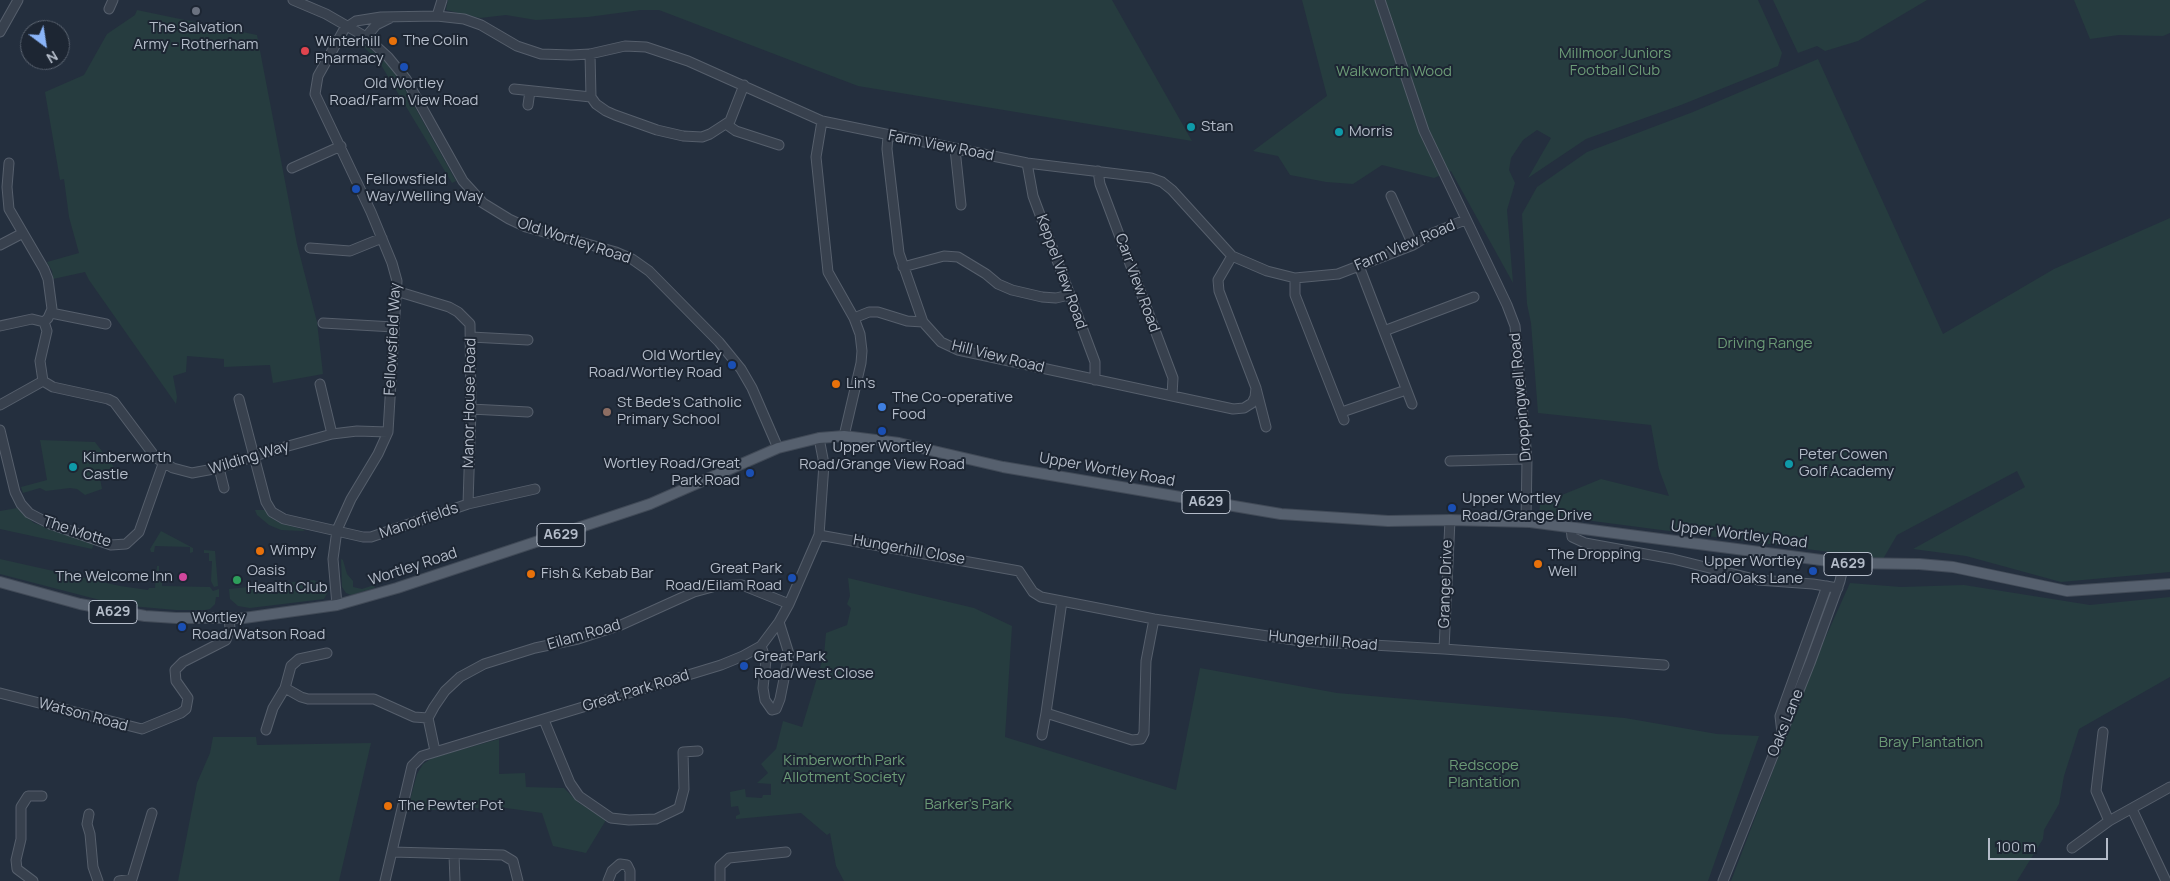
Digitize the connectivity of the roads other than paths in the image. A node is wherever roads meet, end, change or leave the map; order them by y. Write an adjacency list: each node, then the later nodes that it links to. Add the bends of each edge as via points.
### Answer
1 (18, 0): 10 (street)
2 (113, 0): 6 (street)
3 (292, 0): 9 (street, Old Wortley Road)
4 (442, 0): 7 (street)
5 (1380, 0): 30 (street, Droppingwell Road, via 1424,131)
6 (109, 9)
7 (437, 16): 8 (street, Farm View Road); 12 (street, Farm View Road, via 481,25 530,52)
8 (393, 17): 9 (street, Farm View Road, via 364,19); 11 (street, via 376,25)
9 (346, 26): 11 (street, Old Wortley Road); 21 (street, Fellowsfield Way, via 314,88 316,99)
10 (0, 32)
11 (366, 37): 71 (street, Old Wortley Road, via 406,79 472,193 493,210 518,223 616,252 650,271 741,369)
12 (590, 54): 13 (street, Farm View Road, via 625,46 646,47 688,61); 16 (street)
13 (744, 86): 18 (street, Farm View Road); 19 (street)
14 (514, 89): 15 (street)
15 (530, 91): 16 (street); 17 (street)
16 (591, 96): 19 (street, via 606,111 657,130 684,136 702,137)
17 (528, 105)
18 (822, 121): 20 (street, Farm View Road); 44 (street, via 816,156 828,272)
19 (726, 124): 22 (street)
20 (888, 136): 23 (street, Farm View Road); 38 (street, Hill View Road)
21 (341, 146): 26 (street); 32 (street, Fellowsfield Way)
22 (774, 146)
23 (955, 149): 25 (street, Farm View Road); 29 (street)
24 (9, 163): 31 (street, via 7,201 12,217)
25 (1027, 163): 27 (street, Farm View Road); 41 (street, Keppel View Road, via 1033,196)
26 (292, 168)
27 (1098, 171): 36 (street, Farm View Road, via 1162,182); 59 (street, Carr View Road, via 1100,184 1173,378)
28 (1392, 196): 34 (street)
29 (962, 205)
30 (1466, 220): 34 (street, Farm View Road, via 1433,233); 73 (street, Droppingwell Road, via 1515,326)
31 (23, 233): 33 (street); 43 (street, via 44,269)
32 (382, 238): 35 (street, via 350,251); 40 (street, Fellowsfield Way, via 395,270)
33 (0, 245)
34 (1413, 246): 37 (street, Farm View Road)
35 (310, 248)
36 (1232, 256): 39 (street, Farm View Road, via 1267,271); 57 (street, via 1218,280 1218,291)
37 (1359, 266): 39 (street, Farm View Road, via 1338,274); 51 (street)
38 (903, 267): 41 (street, via 944,256 958,257 1012,290 1042,297); 46 (street, Hill View Road)
39 (1295, 278): 58 (street, via 1295,295 1343,416)
40 (396, 291): 50 (street, Fellowsfield Way); 52 (street, Manor House Road, via 458,312 470,324)
41 (1069, 295): 54 (street, Keppel View Road, via 1095,362)
42 (1474, 297): 51 (street)
43 (51, 313): 45 (street); 48 (street)
44 (854, 318): 46 (street, via 878,312); 69 (street, via 860,334 861,363)
45 (44, 322): 49 (street, via 32,319); 55 (street, via 47,330 40,361)
46 (923, 322): 54 (street, Hill View Road, via 941,342 958,350)
47 (323, 323): 50 (street)
48 (106, 324)
49 (0, 326)
50 (394, 327): 67 (street, Fellowsfield Way)
51 (1384, 331): 58 (street)
52 (471, 337): 53 (street); 63 (street, Manor House Road)
53 (528, 340)
54 (1095, 380): 59 (street, Hill View Road)
55 (43, 381): 62 (street); 75 (street, via 53,387 114,402)
56 (320, 384): 68 (street)
57 (1256, 388): 59 (street, Hill View Road, via 1252,403 1233,409); 65 (street)
58 (1406, 390): 61 (street)
59 (1172, 395)
60 (239, 399): 72 (street, Manorfields)
61 (1412, 404)
62 (0, 405)
63 (471, 409): 64 (street); 79 (street, Manor House Road)
64 (528, 412)
65 (1266, 427)
66 (0, 430): 75 (street, The Motte, via 15,492 28,513 111,545 126,544 139,532)
67 (388, 432): 68 (street, Wilding Way); 83 (street, Fellowsfield Way, via 351,499)
68 (332, 434): 72 (street, Wilding Way)
69 (844, 436): 70 (main road, Upper Wortley Road / A629); 80 (main road, Upper Wortley Road / A629, via 899,443 1003,467 1281,514 1388,521)
70 (819, 438): 71 (main road, Wortley Road / A629); 84 (street, Great Park Road, via 824,464)
71 (778, 448): 93 (main road, Wortley Road / A629, via 650,504)
72 (253, 456): 76 (street, Wilding Way); 83 (street, Manorfields, via 272,512 284,519)
73 (1527, 459): 74 (street); 81 (street, Droppingwell Road)
74 (1450, 461)
75 (163, 464): 76 (street, Wilding Way, via 192,473)
76 (219, 468): 77 (street)
77 (224, 488)
78 (535, 489): 79 (street, Manorfields)
79 (468, 504): 83 (street, Manorfields, via 371,537 363,538)
80 (1450, 520): 81 (main road, Upper Wortley Road / A629); 98 (street, Grange Drive)
81 (1526, 522): 82 (main road, Upper Wortley Road / A629)
82 (1571, 528): 85 (main road, Upper Wortley Road / A629); 89 (street, via 1572,537 1585,543 1673,559 1758,580)
83 (338, 530): 93 (street, Fellowsfield Way, via 333,558)
84 (819, 535): 86 (street, Hungerhill Close); 92 (street, Great Park Road)
85 (1844, 564): 88 (main road, Upper Wortley Road / A629, via 1953,567 2067,591); 90 (street, Oaks Lane)
86 (999, 566): 91 (street, Hungerhill Road, via 1019,571 1041,597)
87 (0, 582): 94 (main road, Wortley Road / A629, via 120,613)
88 (2170, 584)
89 (1827, 586): 90 (street); 108 (street, via 1780,716)
90 (1838, 588): 108 (street, Oaks Lane)
91 (1062, 601): 95 (street, Hungerhill Road); 103 (street)
92 (789, 604): 96 (street, Great Park Road); 104 (street, Eilam Road, via 742,585 716,586 694,592 621,625 484,664 460,677 445,691)
93 (337, 605): 94 (main road, Wortley Road / A629)
94 (229, 618): 102 (street, Watson Road, via 226,640 183,662 175,670 176,682 188,698 186,709 142,729)
95 (1154, 620): 98 (street, Hungerhill Road, via 1301,641); 103 (street, via 1146,661 1144,733 1141,739 1132,740)
96 (779, 622): 97 (street, Great Park Road); 97 (street, via 789,654 780,699 776,709 772,710 765,700 766,660)
97 (761, 646): 105 (street, Great Park Road, via 721,665)
98 (1444, 649): 100 (street, Hungerhill Road)
99 (327, 654): 101 (street, via 294,662 288,670)
100 (1664, 665)
101 (285, 688): 104 (street, via 308,699 374,699 414,717); 106 (street, via 273,708)
102 (0, 693)
103 (1046, 713): 109 (street)
104 (428, 718): 110 (street)
105 (544, 720): 110 (street, Great Park Road); 111 (street, via 570,783 580,796 611,818 656,819 679,808 684,789 682,752)
106 (266, 730)
107 (2102, 732): 117 (street, via 2096,791)
108 (1782, 733): 132 (street, Oaks Lane)
109 (1042, 736)
110 (435, 751): 119 (street, Great Park Road, via 422,756 412,766)
111 (698, 751)
112 (2170, 787): 114 (street)
113 (42, 796): 123 (street, via 26,792 21,807 21,839 14,870)
114 (2132, 809): 117 (street); 133 (street)
115 (152, 813): 122 (street)
116 (89, 814): 124 (street, via 87,824)
117 (2109, 821): 118 (street)
118 (2072, 848)
119 (392, 852): 121 (street); 126 (street, Great Park Road)
120 (786, 852): 131 (street, via 729,858 720,866)
121 (454, 855): 127 (street); 128 (street, via 503,855 513,861)
122 (132, 880): 125 (street)
123 (33, 881)
124 (98, 881)
125 (119, 881)
126 (385, 881)
127 (455, 881)
128 (518, 881)
129 (608, 881): 130 (street, via 620,864 627,865)
130 (630, 881)
131 (720, 881)
132 (1723, 881)
133 (2168, 881)

